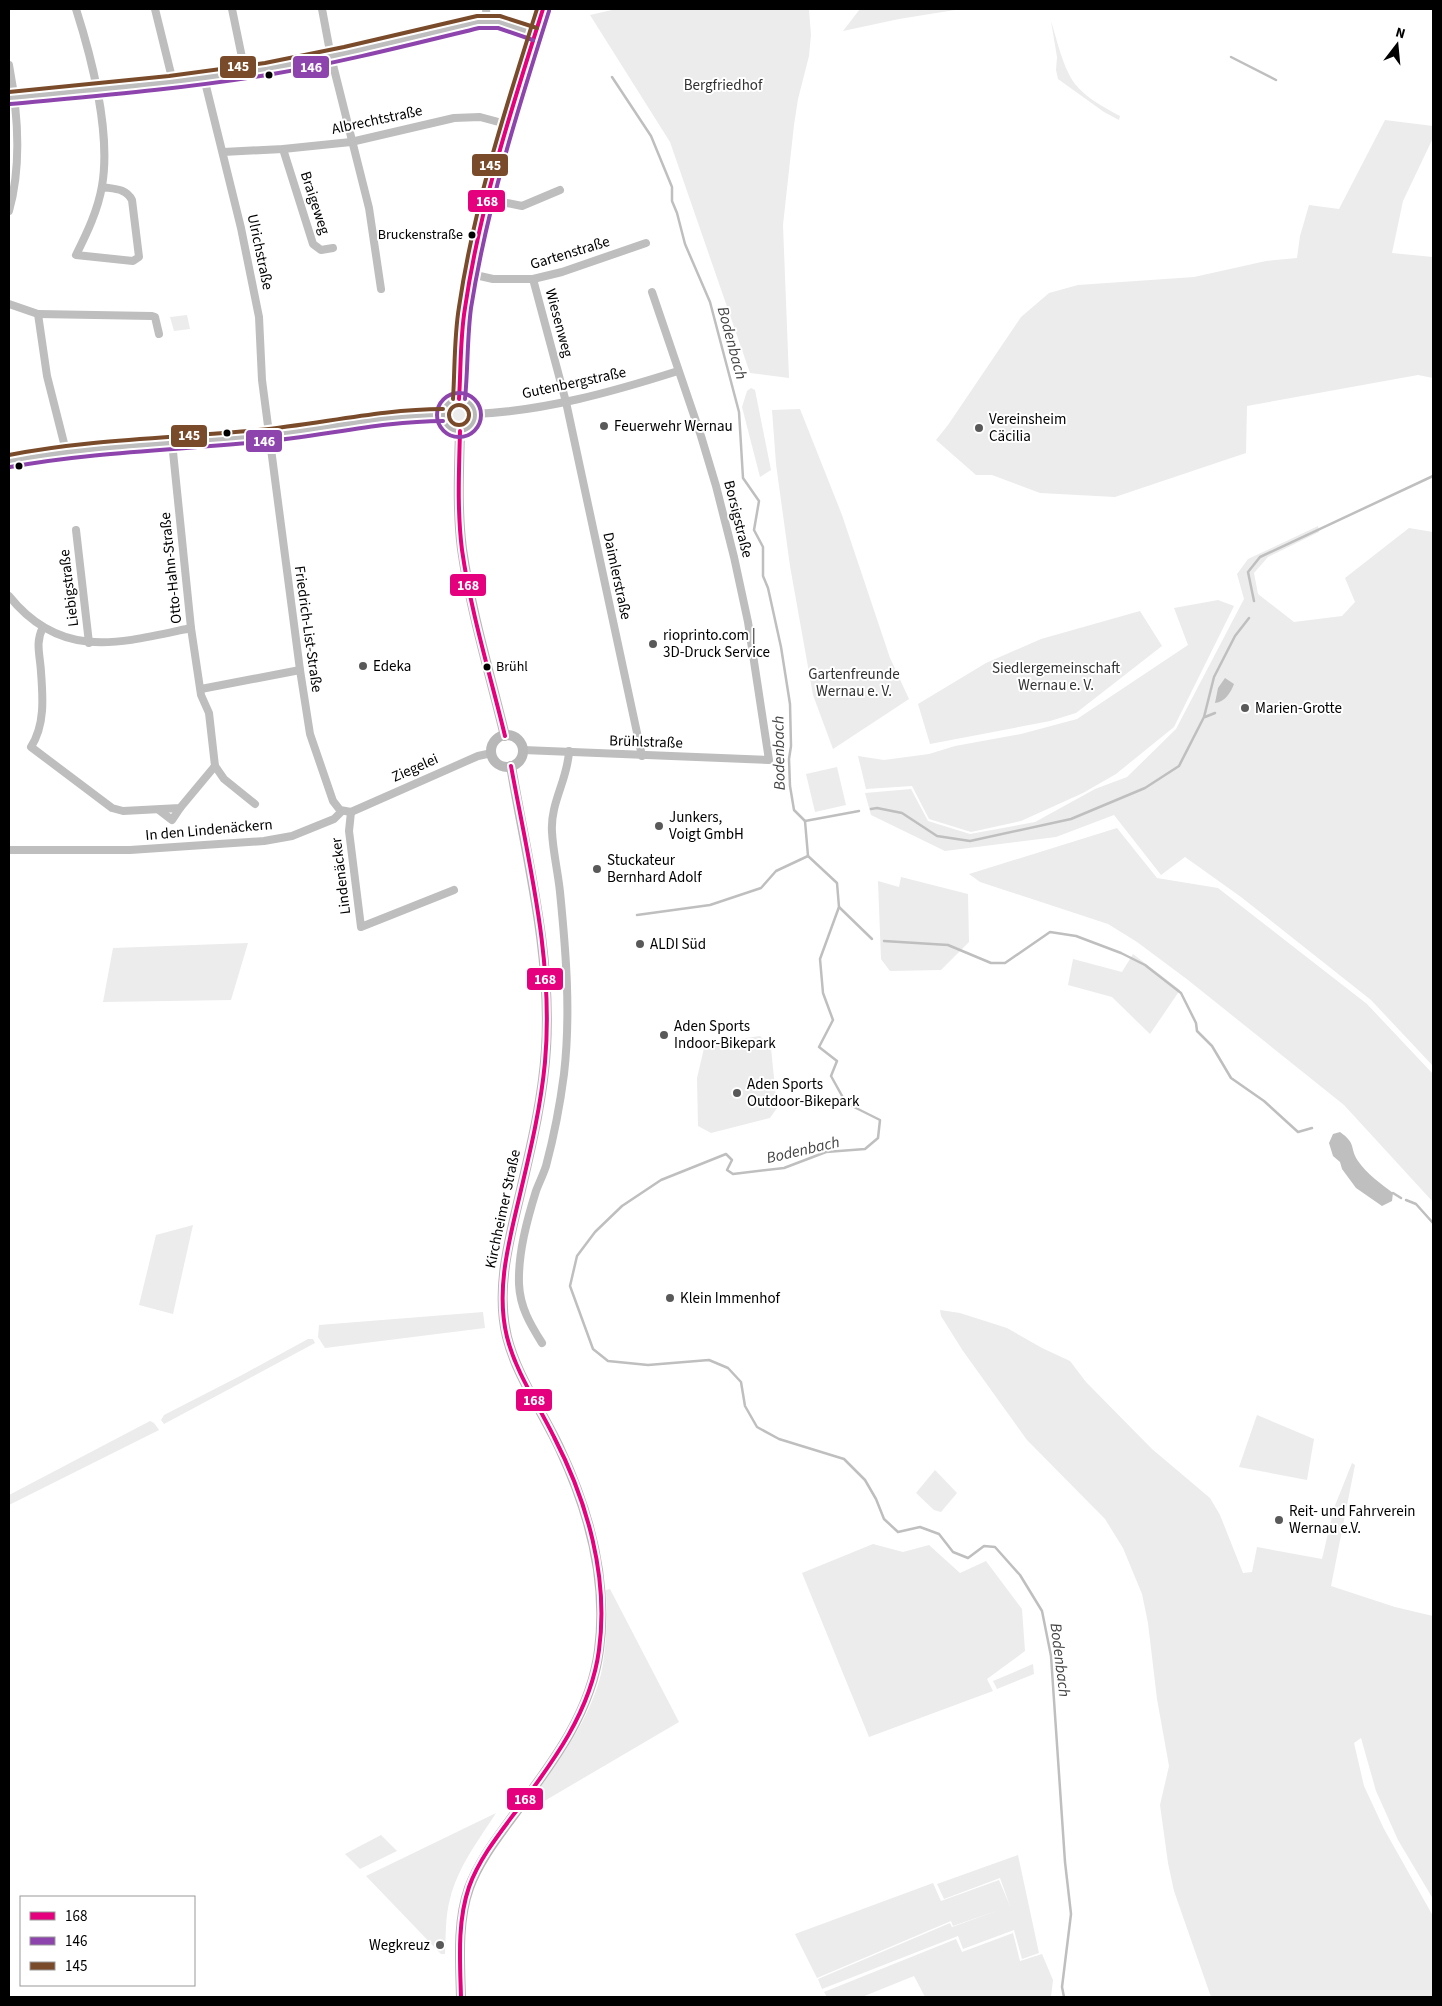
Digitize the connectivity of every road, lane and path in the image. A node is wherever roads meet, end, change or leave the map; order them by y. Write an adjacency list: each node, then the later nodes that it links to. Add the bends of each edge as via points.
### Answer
1 (76, 9): 14 (street)
2 (155, 9): 13 (street)
3 (232, 9): 11 (street)
4 (322, 9): 9 (street)
5 (486, 9): 7 (street)
6 (543, 9): 8 (main road)
7 (487, 22): 8 (street, via 499,22); 9 (street)
8 (535, 34): 16 (main road)
9 (331, 57): 11 (street); 17 (street)
10 (9, 65): 15 (street)
11 (245, 72): 12 (street)
12 (204, 78): 13 (street); 19 (street, Ulrichstraße)
13 (173, 82): 14 (street)
14 (96, 90): 15 (street); 20 (street, via 103,137)
15 (11, 98): 23 (street, via 16,160)
16 (506, 124): 17 (street, Albrechtstraße, via 480,117 454,118); 22 (main road)
17 (351, 142): 18 (street, Albrechtstraße); 28 (street, via 369,208)
18 (283, 149): 19 (street, Albrechtstraße); 25 (street, Braigeweg, via 314,244 321,250)
19 (223, 152): 39 (street, Ulrichstraße, via 259,318)
20 (102, 187): 20 (street, via 76,254 133,261 139,257 132,200 124,190)
21 (560, 190): 22 (street, via 522,206)
22 (487, 199): 26 (main road)
23 (9, 211)
24 (646, 243): 27 (street, Gartenstraße)
25 (333, 248)
26 (471, 274): 27 (street, Gartenstraße, via 493,279); 34 (main road, via 465,309)
27 (534, 279): 35 (street, Wiesenweg)
28 (381, 289)
29 (652, 292): 33 (street, Borsigstraße)
30 (9, 304): 31 (street)
31 (38, 314): 32 (street, via 152,316); 41 (street, via 47,376)
32 (159, 334)
33 (678, 371): 35 (street, Gutenbergstraße); 55 (street, Borsigstraße, via 700,432 738,573)
34 (459, 399): 36 (main road, via 468,402); 37 (main road, via 449,402)
35 (566, 402): 36 (street, Gutenbergstraße); 54 (street, Daimlerstraße)
36 (475, 414): 38 (main road, via 471,425)
37 (442, 415): 38 (main road, via 446,425); 39 (street, via 414,415)
38 (460, 431): 50 (main road, via 458,491 462,548)
39 (269, 435): 40 (street); 48 (street, Friedrich-List-Straße)
40 (172, 442): 41 (street); 46 (street, Otto-Hahn-Straße)
41 (66, 451): 42 (street)
42 (9, 461)
43 (76, 530): 47 (street, Liebigstraße)
44 (9, 596): 45 (street, via 27,616)
45 (44, 627): 47 (street, via 59,635); 56 (street, via 38,640 42,711 31,748 112,808 123,811 180,808)
46 (192, 628): 47 (street, via 124,641); 49 (street, Otto-Hahn-Straße)
47 (89, 643)
48 (300, 670): 49 (street); 59 (street, Friedrich-List-Straße, via 316,756 333,801)
49 (201, 690): 56 (street, Otto-Hahn-Straße, via 209,713)
50 (505, 736): 51 (main road, via 517,739); 53 (main road, via 494,742)
51 (523, 750): 52 (street, Brühlstraße); 57 (main road, via 519,762)
52 (569, 751): 54 (street, Brühlstraße); 62 (street, via 554,806 552,831 566,975 564,1071 546,1168 537,1189 522,1247 519,1283 522,1307)
53 (492, 753): 57 (main road, via 500,765); 59 (street, Ziegelei)
54 (642, 756): 55 (street, Brühlstraße)
55 (769, 760)
56 (215, 766): 58 (street, via 224,779)
57 (511, 766): 63 (main road, Kirchheimer Straße, via 540,931 548,1010 544,1084 505,1261 503,1310 507,1337 518,1367 577,1491 600,1583 602,1621 596,1668 577,1721 482,1862 470,1885 460,1932)
58 (254, 804)
59 (347, 812): 60 (street, In den Lindenäckern, via 292,836 264,841 130,850); 61 (street, Lindenäcker, via 361,927)
60 (9, 850)
61 (454, 890)
62 (542, 1343)
63 (460, 1997)

